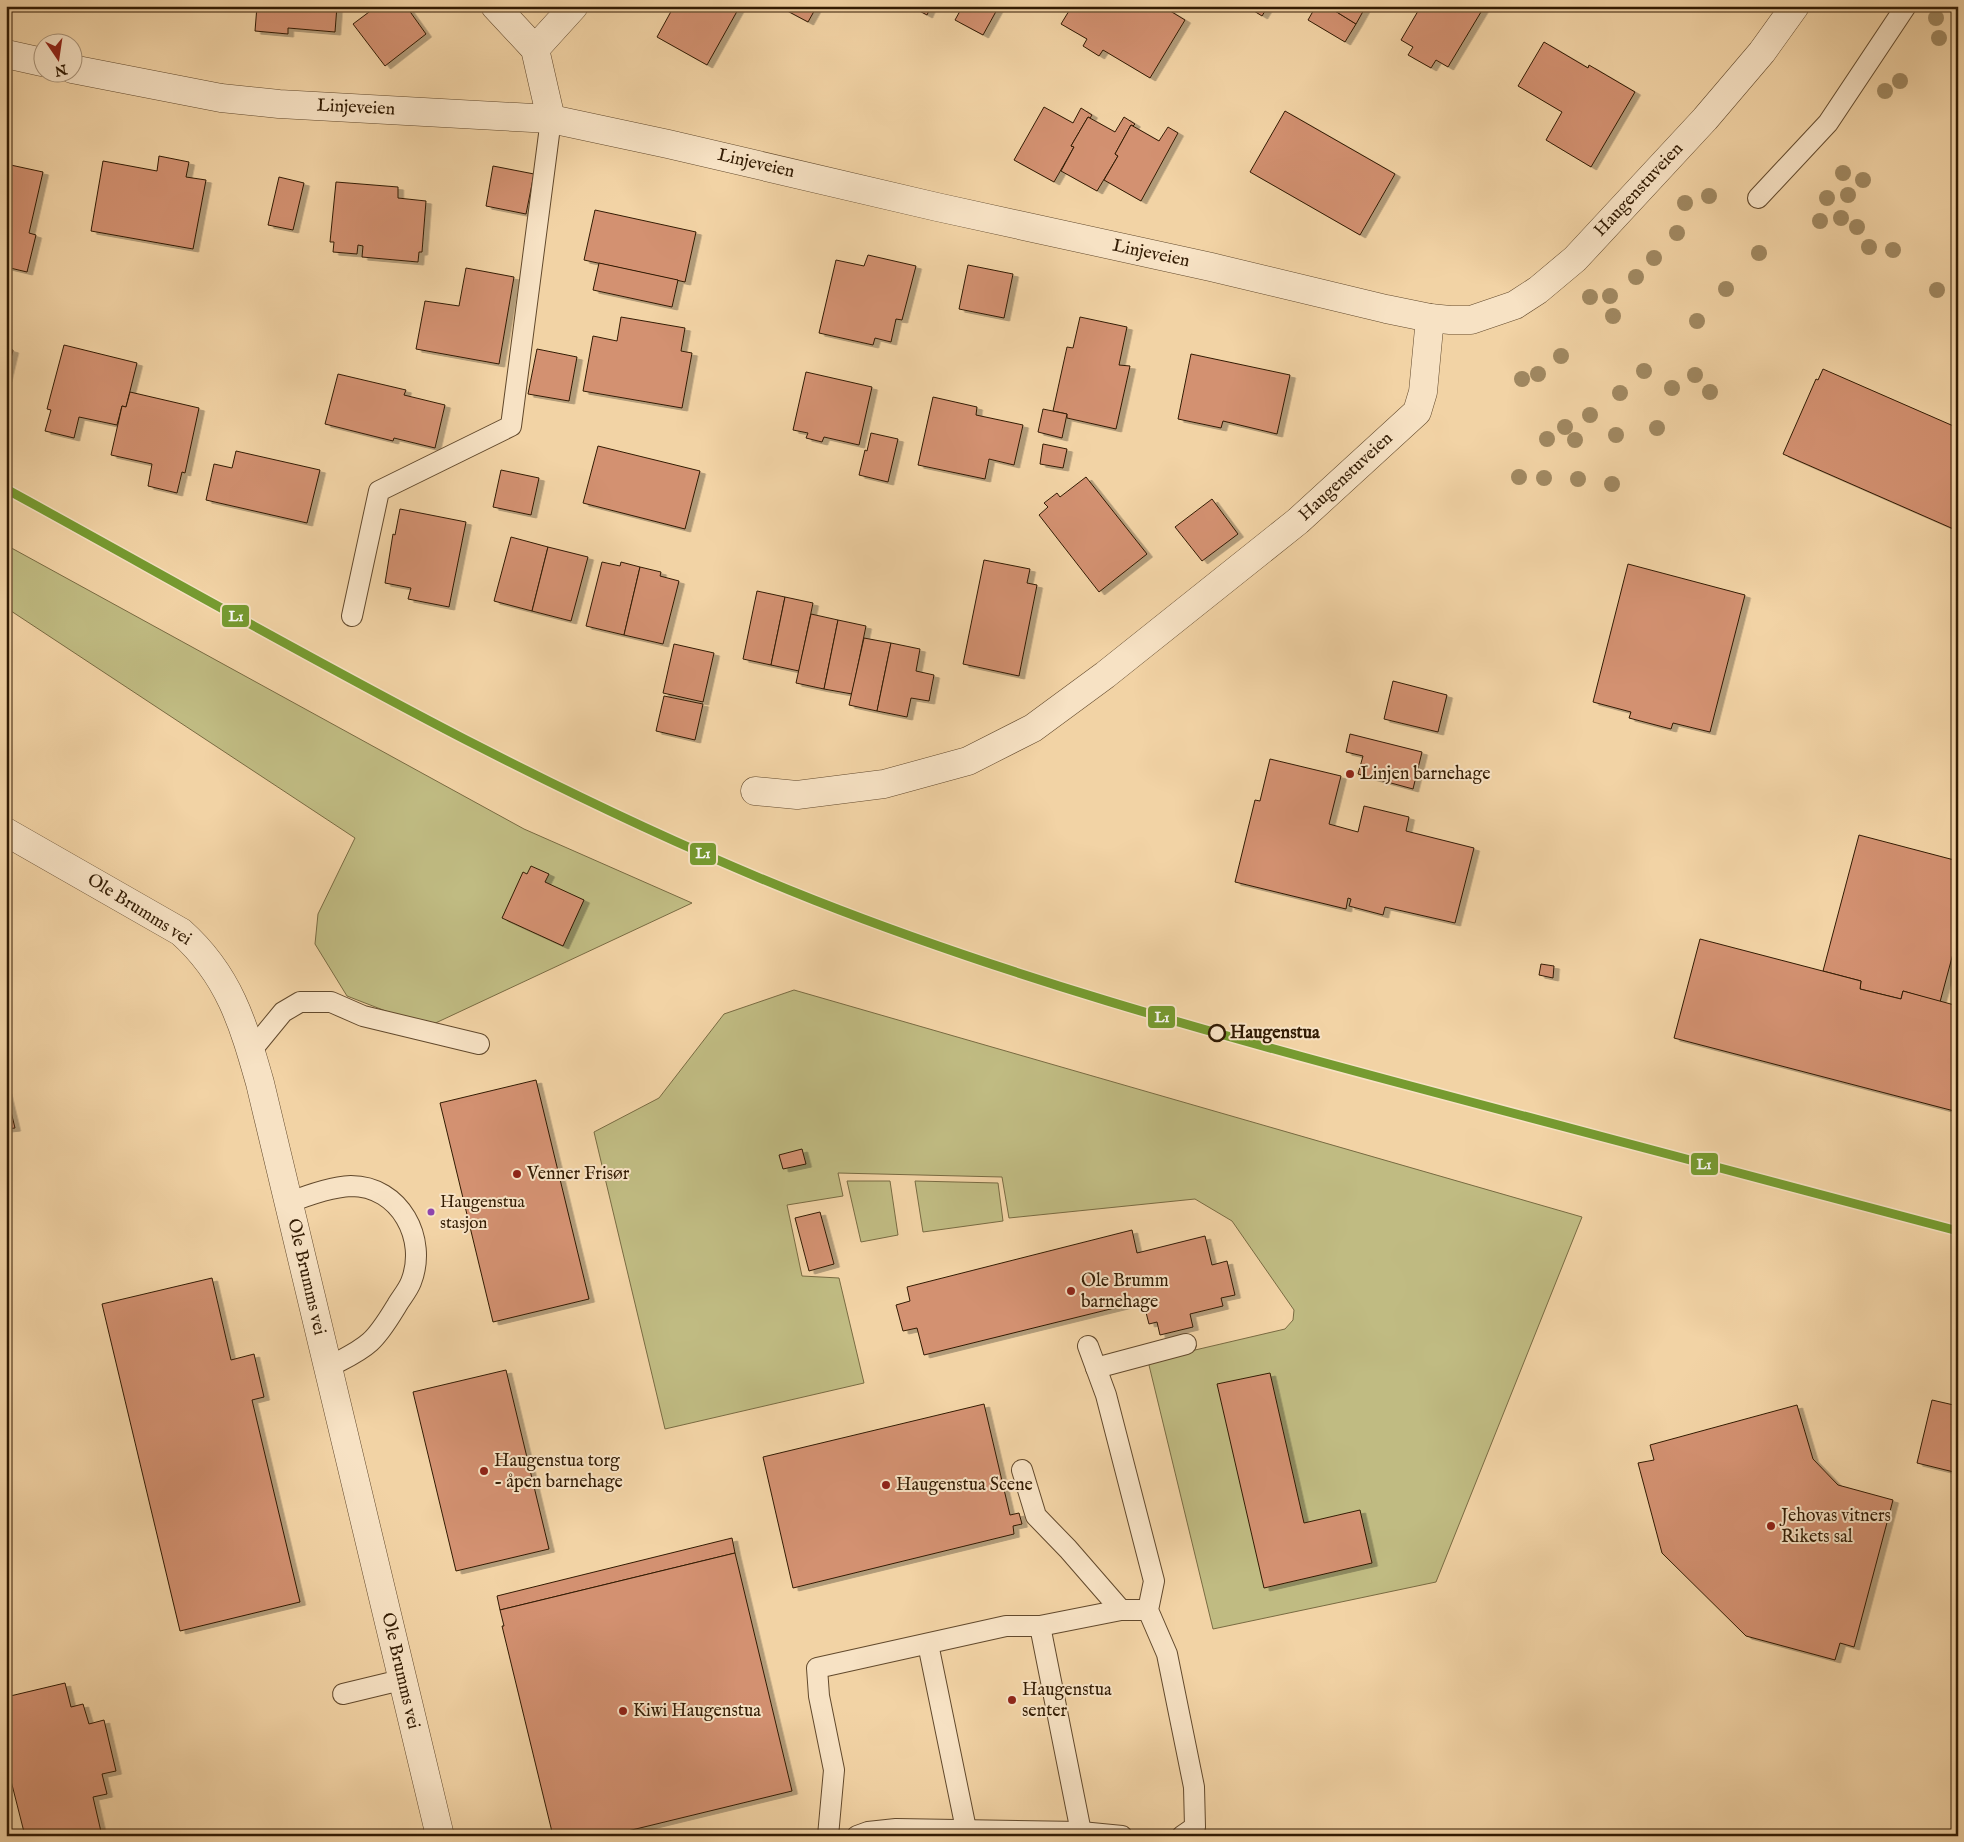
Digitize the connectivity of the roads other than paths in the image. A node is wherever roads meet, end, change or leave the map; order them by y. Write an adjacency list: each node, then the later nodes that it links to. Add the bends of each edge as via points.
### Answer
1 (495, 6): 5 (street)
2 (574, 6): 5 (street)
3 (1796, 6): 11 (street, Haugenstuveien, via 1762,52 1704,119 1575,259 1515,305 1471,320)
4 (1906, 6): 10 (lane, via 1828,123)
5 (535, 49): 9 (street)
6 (6, 54): 7 (street)
7 (32, 60)
8 (82, 71): 9 (street, Linjeveien, via 231,99)
9 (551, 119): 11 (street, Linjeveien); 12 (lane, via 511,426 379,490)
10 (1758, 198)
11 (1430, 318): 13 (street, Haugenstuveien, via 1423,392 1417,412 1298,521 1105,675 1033,728 968,761 884,784 797,795)
12 (352, 616)
13 (755, 791)
14 (6, 832): 16 (street, Ole Brumms vei, via 182,932 200,949 229,994)
15 (479, 1044): 16 (lane, via 363,1016 331,1002 300,1002 283,1012)
16 (251, 1051): 17 (street, Ole Brumms vei)
17 (288, 1203): 20 (street, Ole Brumms vei); 20 (lane, via 313,1193 351,1186 374,1190 392,1200 406,1216 414,1235 416,1258 411,1282 382,1329 369,1343)
18 (1186, 1344): 21 (lane)
19 (1088, 1346): 21 (lane)
20 (327, 1368): 27 (street, Ole Brumms vei)
21 (1096, 1368): 24 (lane, via 1106,1395 1154,1581)
22 (1022, 1470): 23 (lane, via 1036,1516)
23 (1120, 1610): 24 (lane); 25 (lane)
24 (1148, 1610): 35 (lane, via 1167,1654 1194,1787 1195,1827)
25 (1040, 1626): 26 (lane, via 1006,1626); 30 (lane)
26 (928, 1644): 29 (lane); 32 (lane, via 817,1668 819,1696 834,1770)
27 (401, 1680): 28 (lane); 31 (street, Ole Brumms vei)
28 (343, 1694)
29 (966, 1829): 30 (lane); 33 (lane, via 896,1829)
30 (1082, 1832): 34 (lane)
31 (440, 1836)
32 (828, 1836)
33 (857, 1836)
34 (1122, 1836)
35 (1182, 1836)

